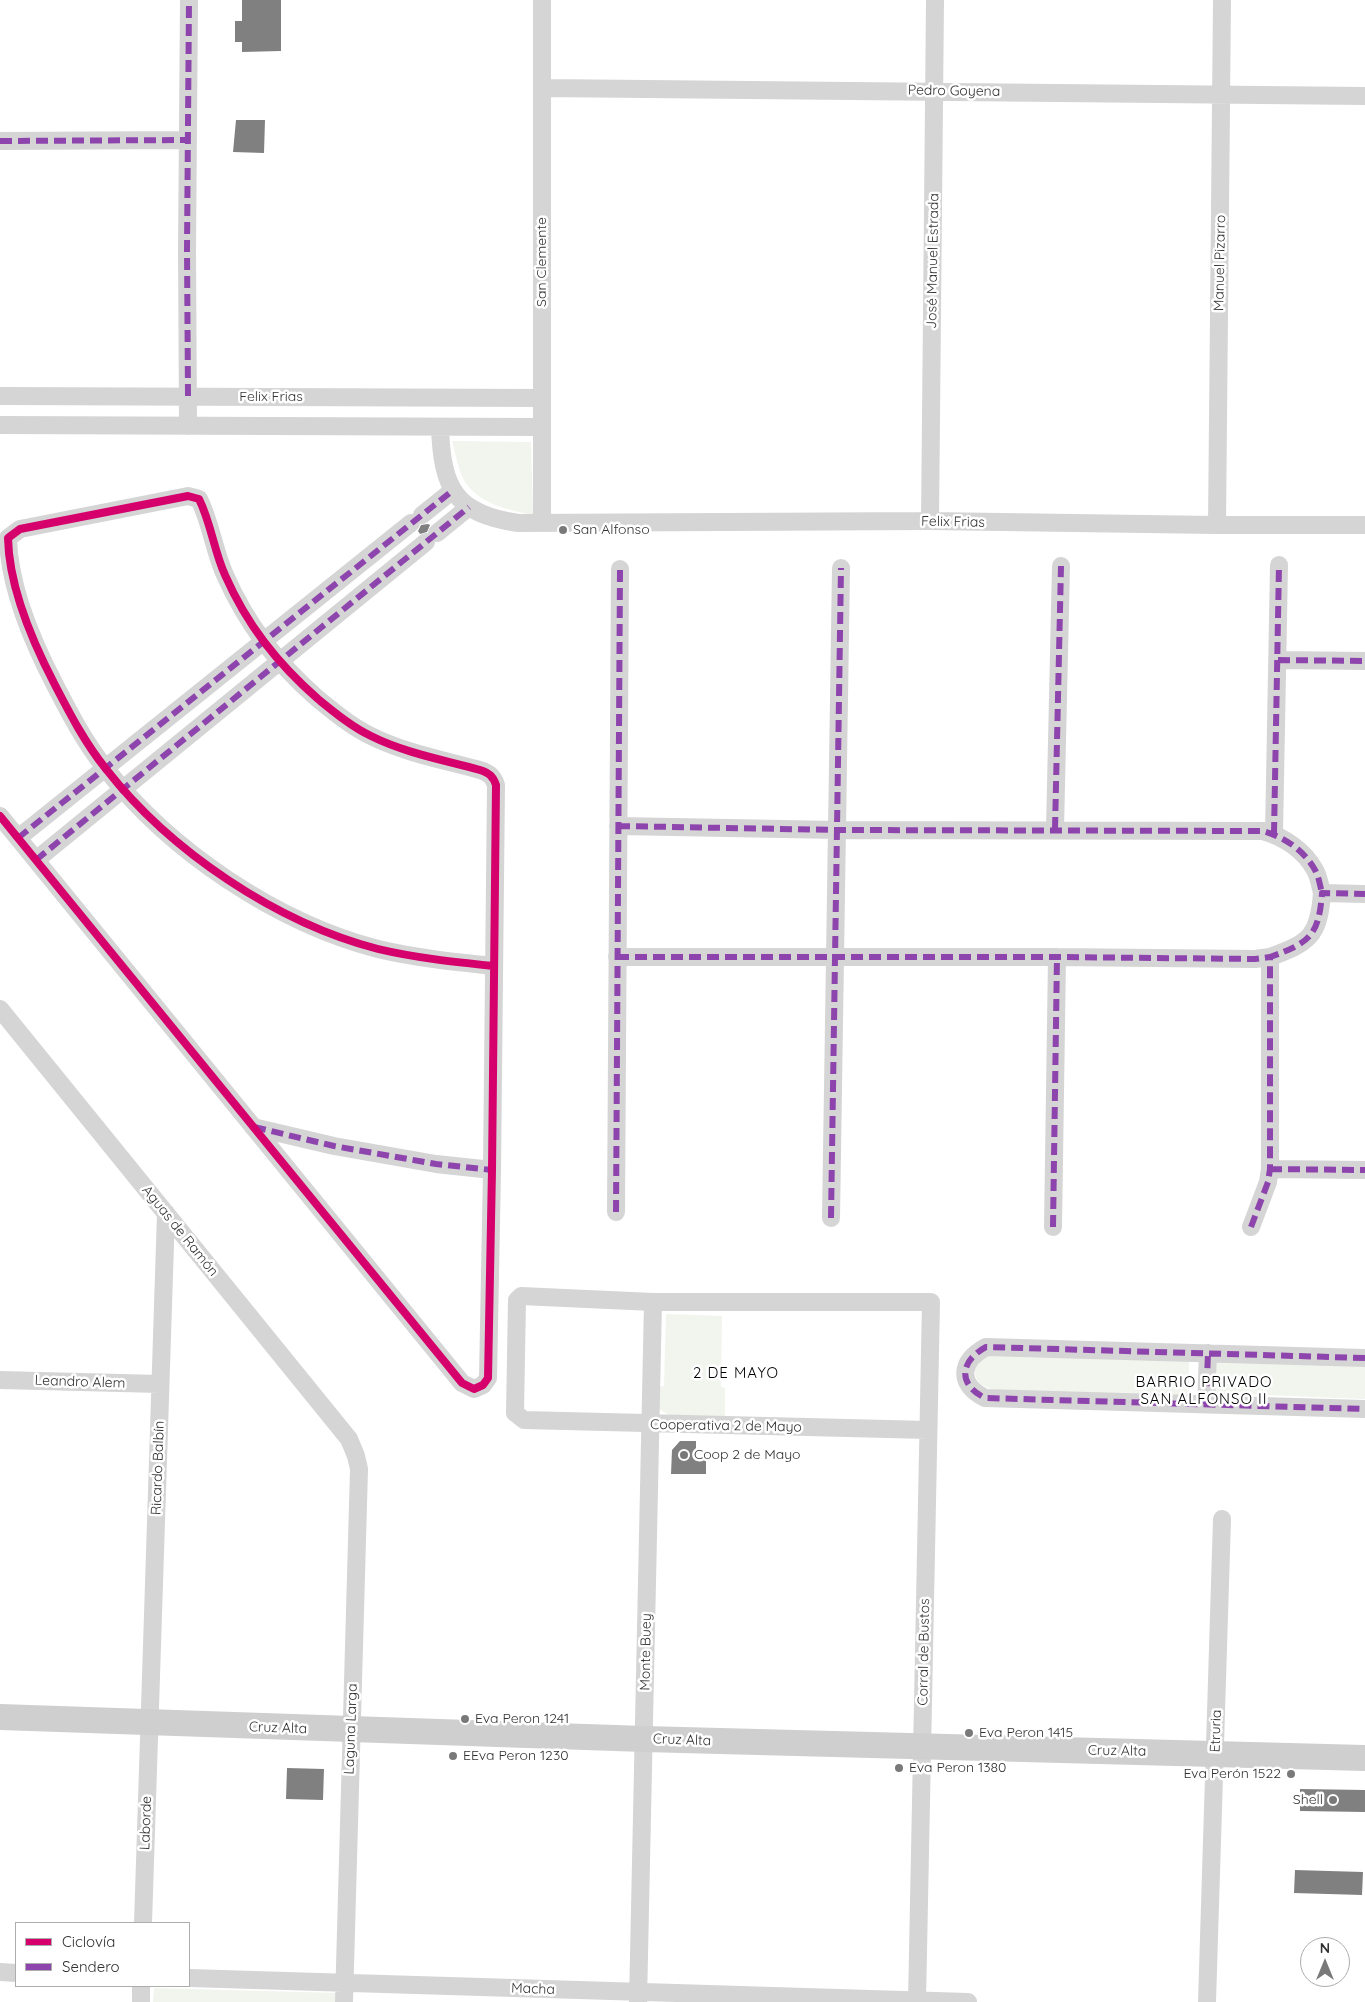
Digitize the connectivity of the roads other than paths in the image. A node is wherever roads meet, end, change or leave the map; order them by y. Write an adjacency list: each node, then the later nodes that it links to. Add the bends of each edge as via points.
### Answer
1 (189, 0): 9 (street)
2 (542, 0): 5 (street, San Clemente)
3 (935, 0): 6 (street, José Manuel Estrada)
4 (1222, 0): 7 (street, Manuel Pizarro)
5 (542, 88): 6 (street, Pedro Goyena); 13 (street, San Clemente)
6 (935, 91): 7 (street, Pedro Goyena); 20 (street, José Manuel Estrada)
7 (1221, 94): 8 (street, Pedro Goyena); 22 (street, Manuel Pizarro)
8 (1365, 96)
9 (188, 140): 10 (street); 12 (street)
10 (0, 141)
11 (0, 396): 12 (street, Felix Frias)
12 (188, 396): 13 (street, Felix Frias); 15 (street)
13 (542, 398): 17 (street, San Clemente)
14 (0, 425): 15 (street)
15 (188, 426): 16 (street)
16 (440, 427): 17 (street); 18 (street, via 443,466)
17 (541, 427): 21 (street, San Clemente)
18 (452, 491): 19 (street, Felix Frias); 28 (street)
19 (469, 507): 21 (street, Felix Frias, via 498,520); 31 (street)
20 (930, 521): 21 (street, Felix Frias); 22 (street, Felix Frias)
21 (542, 523)
22 (1217, 525): 23 (street, Felix Frias)
23 (1365, 525)
24 (1279, 565): 29 (street)
25 (1061, 566): 36 (street)
26 (841, 568): 37 (street)
27 (620, 569): 35 (street)
28 (263, 642): 31 (street); 32 (street); 32 (street, via 224,574 202,506 193,496 14,532 8,538 9,551 19,597 32,634 75,723)
29 (1278, 660): 30 (street); 38 (street)
30 (1365, 661)
31 (279, 662): 33 (street); 47 (street, via 336,713 371,736 415,753 489,773 494,780)
32 (105, 768): 33 (street); 39 (street)
33 (123, 790): 40 (street); 47 (street, via 164,831 196,856 264,902 302,921 378,949)
34 (0, 816): 39 (street)
35 (618, 826): 37 (street); 43 (street)
36 (1055, 829): 37 (street); 38 (street, via 1263,831)
37 (838, 830): 44 (street)
38 (1274, 834): 41 (street, via 1306,857 1316,871)
39 (18, 838): 40 (street)
40 (36, 860): 49 (street)
41 (1322, 893): 42 (street); 46 (street, via 1314,932 1303,942)
42 (1365, 894)
43 (617, 957): 44 (street); 53 (street)
44 (836, 957): 45 (street); 55 (street)
45 (1057, 957): 46 (street); 56 (street)
46 (1270, 957): 51 (street)
47 (494, 966): 50 (street)
48 (0, 1008): 54 (street, Aguas de Ramón)
49 (253, 1126): 50 (street, via 334,1146); 50 (street, via 462,1383 474,1390 488,1378)
50 (492, 1170)
51 (1270, 1170): 52 (street); 57 (street)
52 (1365, 1170)
53 (616, 1212)
54 (166, 1213): 62 (street, Ricardo Balbín); 67 (street, Aguas de Ramón, via 349,1439)
55 (831, 1218)
56 (1053, 1227)
57 (1251, 1227)
58 (652, 1302): 65 (street, Monte Buey); 65 (street, Cooperativa 2 de Mayo, via 521,1296 517,1300 518,1417 524,1420); 66 (street, Corral de Bustos, via 931,1302)
59 (1208, 1354): 60 (street); 63 (street); 63 (street, via 986,1347 969,1359 965,1372 968,1385 985,1398)
60 (1365, 1358)
61 (0, 1380): 62 (street, Leandro Alem)
62 (160, 1384): 70 (street, Ricardo Balbín)
63 (1206, 1404): 64 (street)
64 (1365, 1409)
65 (650, 1424): 66 (street, Cooperativa 2 de Mayo); 72 (street, Monte Buey)
66 (928, 1430): 73 (street, Corral de Bustos)
67 (356, 1456): 71 (street, Laguna Larga, via 359,1469)
68 (1222, 1519): 74 (street, Etruria)
69 (0, 1717): 70 (main road, Cruz Alta)
70 (150, 1724): 71 (main road, Cruz Alta); 76 (street, Laborde)
71 (350, 1730): 72 (main road, Cruz Alta); 80 (street, Laguna Larga)
72 (644, 1739): 73 (main road, Cruz Alta); 82 (street, Monte Buey)
73 (923, 1747): 74 (main road, Cruz Alta); 83 (street, Corral de Bustos)
74 (1215, 1754): 75 (main road, Cruz Alta); 87 (street, Etruria)
75 (1365, 1758)
76 (143, 1922)
77 (0, 1972): 78 (street)
78 (15, 1973)
79 (190, 1978): 80 (street, Macha)
80 (344, 1983): 82 (street, Macha); 85 (street, Laguna Larga)
81 (141, 1987): 84 (street)
82 (638, 1997): 83 (street, Macha)
83 (917, 2001): 86 (street, Macha)
84 (141, 2002)
85 (344, 2002)
86 (968, 2002)
87 (1207, 2002)

